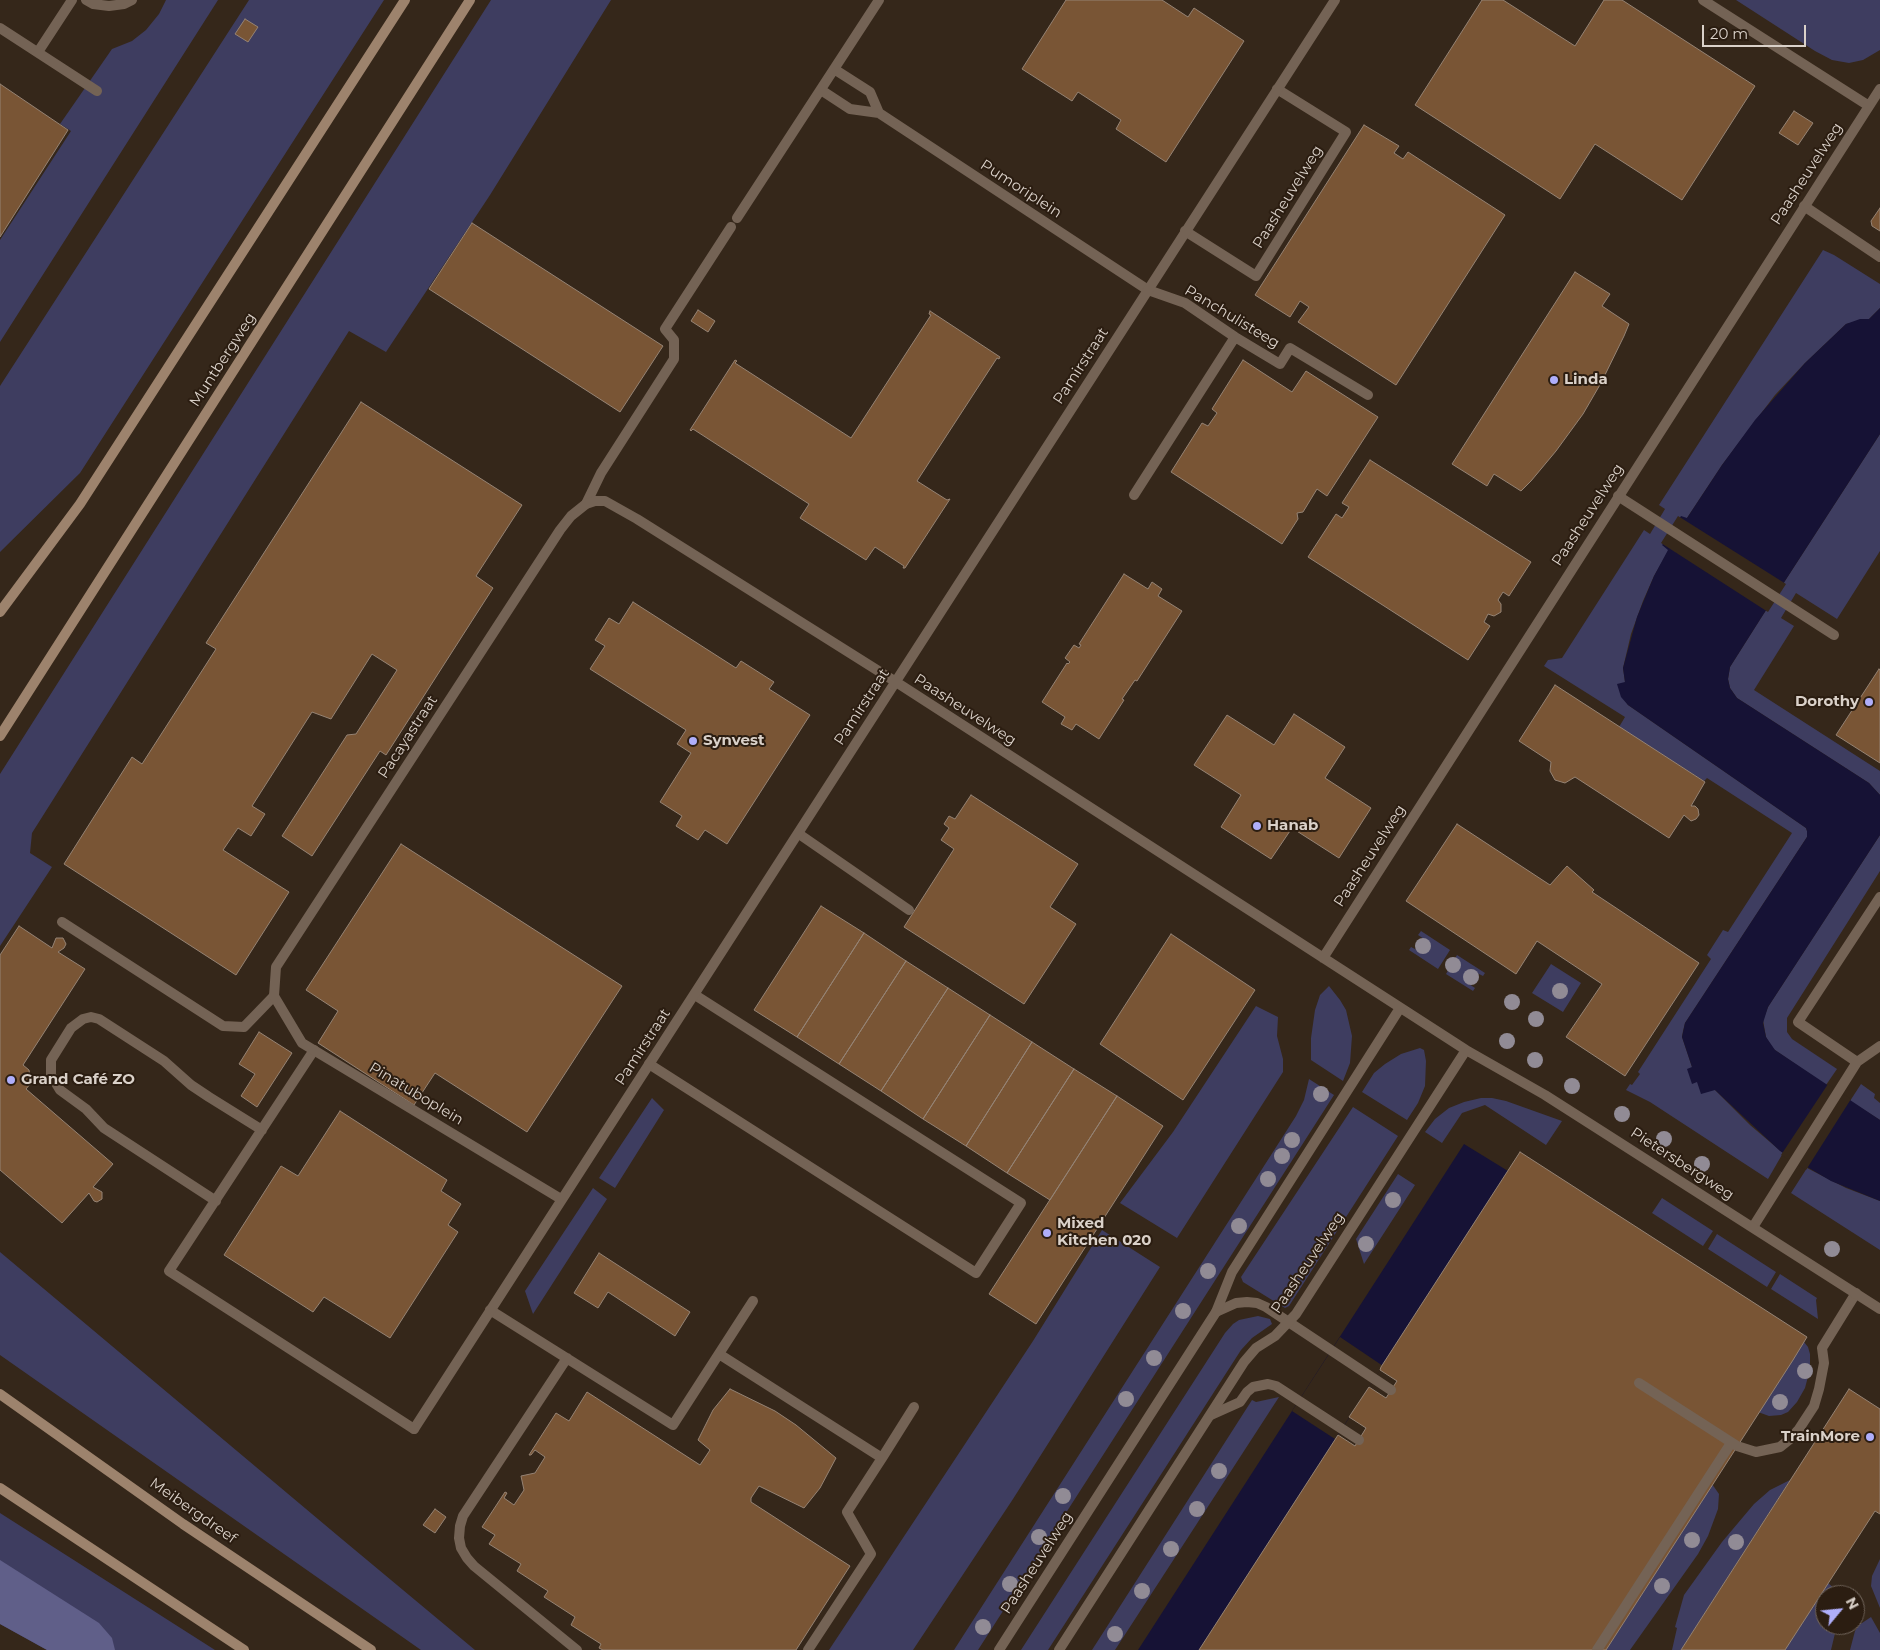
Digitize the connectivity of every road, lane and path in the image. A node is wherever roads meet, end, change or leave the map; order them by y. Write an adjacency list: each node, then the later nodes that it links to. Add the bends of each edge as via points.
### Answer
1 (72, 0): 10 (street)
2 (86, 0): 3 (street, via 109,6)
3 (132, 0)
4 (405, 0): 27 (main road, via 80,504)
5 (470, 0): 30 (main road, Muntbergweg)
6 (879, 0): 11 (street)
7 (1335, 0): 12 (street, Pamirstraat)
8 (1703, 0): 16 (street)
9 (0, 28): 10 (street)
10 (38, 52): 15 (street)
11 (834, 69): 14 (street); 17 (street, via 870,92)
12 (1278, 89): 19 (street, Pamirstraat); 19 (street, Paasheuvelweg, via 1346,132 1256,276)
13 (1880, 89): 16 (street, Paasheuvelweg)
14 (821, 90): 17 (street, Pumoriplein, via 850,109); 26 (street, via 665,329 674,340 674,359 601,473)
15 (97, 91)
16 (1869, 106): 18 (street, Paasheuvelweg)
17 (879, 113): 21 (street, Pumoriplein)
18 (1804, 206): 20 (street); 25 (street, Paasheuvelweg)
19 (1185, 231): 21 (street, Pamirstraat)
20 (1880, 257)
21 (1148, 290): 22 (street, Panchulisteeg, via 1185,303); 29 (street, Pamirstraat)
22 (1235, 337): 23 (street, Panchulisteeg, via 1280,364 1290,348); 24 (street)
23 (1368, 395)
24 (1134, 495)
25 (1618, 496): 28 (street); 35 (street, Paasheuvelweg)
26 (586, 504): 29 (street, Paasheuvelweg, via 605,501 614,505); 37 (street, Pacayastraat, via 560,530 276,967)
27 (0, 612)
28 (1834, 635)
29 (896, 682): 31 (street, Pamirstraat); 35 (street, Paasheuvelweg)
30 (0, 736)
31 (799, 834): 33 (street); 36 (street, Pamirstraat)
32 (1880, 897): 42 (street, via 1798,1022)
33 (909, 910)
34 (62, 922): 37 (street, via 223,1026 244,1027)
35 (1323, 958): 38 (street, Paasheuvelweg)
36 (695, 995): 43 (street, Pamirstraat); 43 (street, via 1021,1203 976,1273)
37 (274, 996): 40 (street, Pinatuboplein, via 302,1043)
38 (1400, 1008): 41 (street, Paasheuvelweg); 52 (street, Paasheuvelweg, via 1232,1272)
39 (1880, 1046): 42 (street)
40 (314, 1050): 44 (street); 45 (street, Pinatuboplein)
41 (1466, 1050): 47 (street, Pietersbergweg, via 1545,1095); 53 (street, Paasheuvelweg)
42 (1857, 1062): 47 (street)
43 (649, 1064): 45 (street, Pamirstraat)
44 (262, 1130): 46 (street); 46 (street, via 191,1085 164,1061 99,1019 83,1019 71,1028 51,1060 51,1075 60,1090 86,1109 104,1128)
45 (561, 1200): 51 (street, Pamirstraat)
46 (216, 1201): 51 (street, Pamirstraat, via 170,1271 414,1429)
47 (1753, 1227): 48 (street, Pietersbergweg)
48 (1856, 1293): 50 (street, Pietersbergweg); 62 (street, via 1822,1348 1824,1363 1820,1389 1814,1406 1799,1429 1780,1447 1767,1451 1756,1452)
49 (753, 1301): 54 (street)
50 (1880, 1309)
51 (490, 1310): 55 (street)
52 (1216, 1312): 53 (street, via 1236,1303 1257,1303); 69 (street, Paasheuvelweg)
53 (1289, 1322): 57 (street); 60 (street, Paasheuvelweg, via 1276,1336 1251,1353)
54 (719, 1354): 55 (street, via 673,1425); 63 (street)
55 (567, 1358): 67 (street, via 463,1516 459,1538 466,1558 474,1566)
56 (1639, 1383): 62 (street)
57 (1392, 1390)
58 (0, 1394): 66 (main road, Meibergdreef, via 183,1524)
59 (914, 1407): 63 (street)
60 (1211, 1415): 61 (street, via 1240,1402 1247,1392 1260,1384 1268,1384); 70 (street, Paasheuvelweg)
61 (1359, 1440)
62 (1731, 1443): 71 (street)
63 (882, 1458): 68 (street, via 847,1512 871,1554)
64 (0, 1488): 65 (main road)
65 (244, 1650)
66 (371, 1650)
67 (577, 1650)
68 (808, 1650)
69 (999, 1650)
70 (1058, 1650)
71 (1597, 1650)

